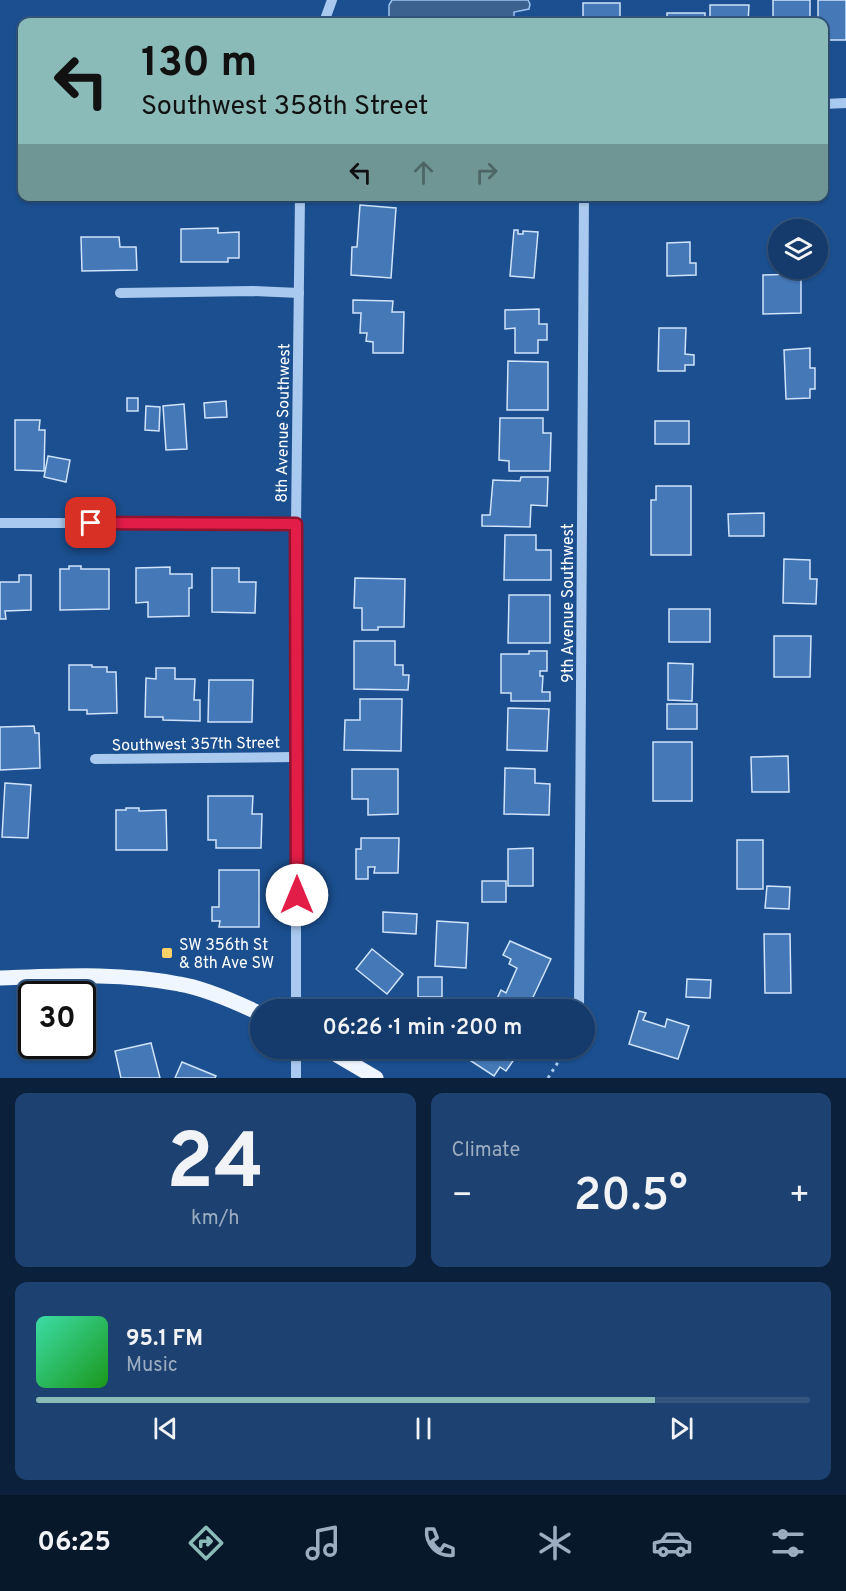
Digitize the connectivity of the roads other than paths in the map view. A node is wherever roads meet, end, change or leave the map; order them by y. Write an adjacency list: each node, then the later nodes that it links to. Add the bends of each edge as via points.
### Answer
1 (332, 0): 2 (street)
2 (325, 18)
3 (828, 104): 4 (street)
4 (846, 104)
5 (300, 201): 8 (street, 8th Avenue Southwest)
6 (584, 201): 15 (street, 9th Avenue Southwest)
7 (120, 293): 8 (street)
8 (299, 293): 10 (street, 8th Avenue Southwest)
9 (0, 523): 10 (street)
10 (296, 524): 11 (street, 8th Avenue Southwest)
11 (297, 757): 12 (street, Southwest 357th Street); 14 (street, 8th Avenue Southwest)
12 (95, 759)
13 (0, 978): 16 (main road, via 68,975 146,979 182,984)
14 (296, 999)
15 (579, 999)
16 (250, 1010)
17 (296, 1059): 19 (street)
18 (344, 1059): 20 (main road)
19 (296, 1078)
20 (376, 1078)

